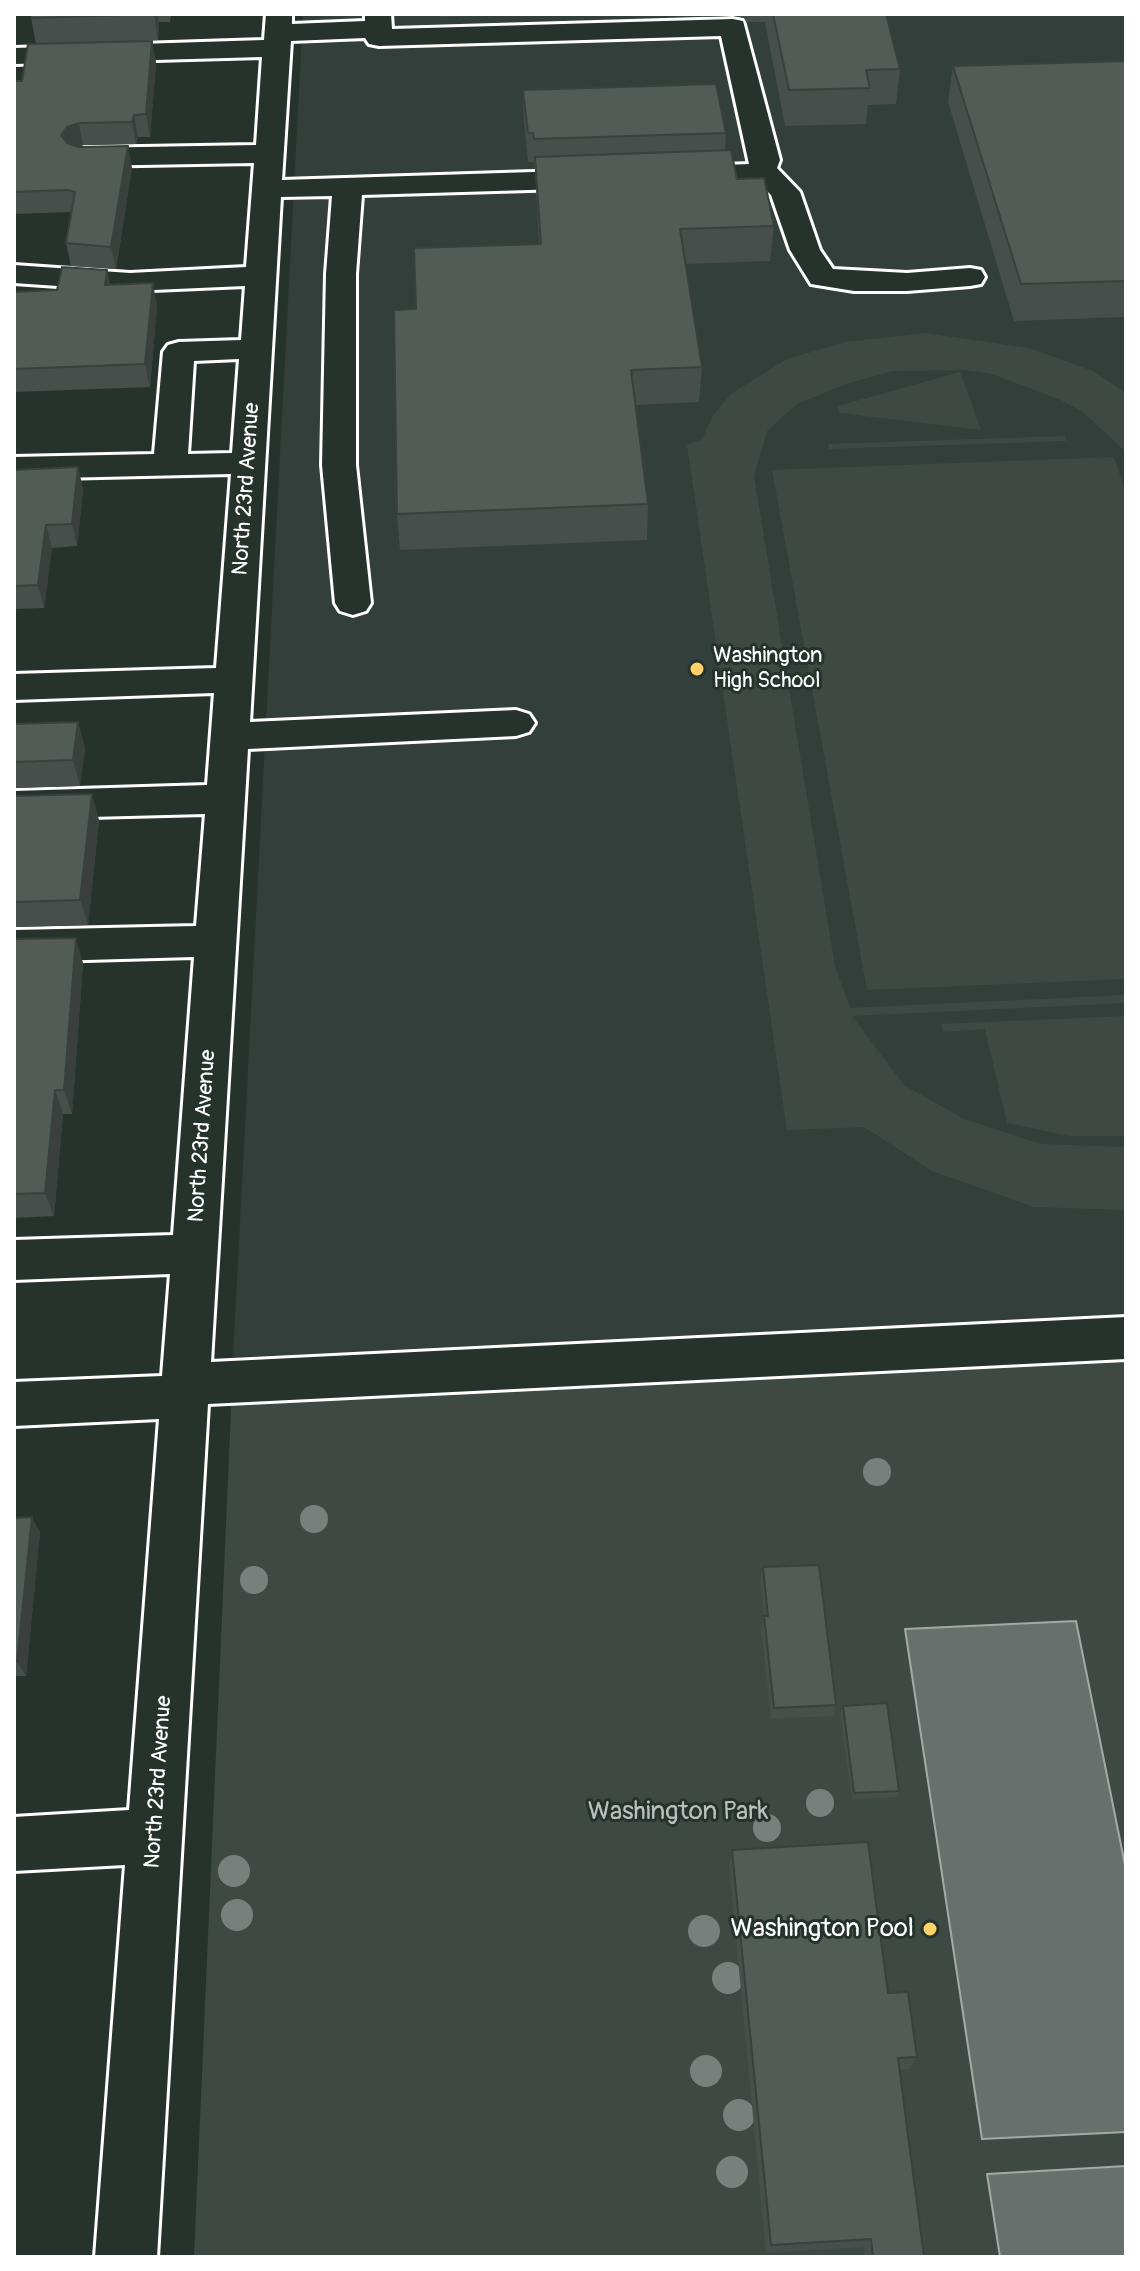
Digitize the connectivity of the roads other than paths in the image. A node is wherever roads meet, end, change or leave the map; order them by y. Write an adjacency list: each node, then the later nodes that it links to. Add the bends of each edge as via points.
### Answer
1 (378, 22): 2 (street); 6 (street, via 379,38 733,27 765,160)
2 (278, 32): 3 (street); 4 (street, North 23rd Avenue)
3 (14, 56)
4 (269, 154): 5 (street); 10 (street, North 23rd Avenue)
5 (84, 157)
6 (762, 169): 7 (street, via 750,174); 13 (street, via 785,192 805,250 822,277 854,282)
7 (653, 177)
8 (622, 178): 9 (street)
9 (348, 188): 10 (street); 18 (street, via 339,465)
10 (267, 189): 12 (street, North 23rd Avenue)
11 (14, 274): 12 (street, via 130,282)
12 (261, 276): 14 (street, North 23rd Avenue)
13 (970, 277)
14 (256, 349): 15 (street, North 23rd Avenue); 16 (street, via 179,352)
15 (249, 463): 16 (street); 19 (street, North 23rd Avenue)
16 (170, 465): 17 (street)
17 (14, 468)
18 (353, 603)
19 (234, 680): 20 (street); 22 (street, North 23rd Avenue)
20 (14, 687)
21 (516, 723): 22 (street)
22 (230, 736): 23 (street, North 23rd Avenue)
23 (226, 799): 24 (street); 25 (street, North 23rd Avenue)
24 (14, 805)
25 (216, 941): 26 (street); 27 (street, North 23rd Avenue)
26 (14, 946)
27 (195, 1254): 28 (street); 30 (street, North 23rd Avenue)
28 (14, 1260)
29 (1126, 1338): 30 (street)
30 (185, 1390): 31 (street); 32 (street, North 23rd Avenue)
31 (14, 1404)
32 (155, 1836): 33 (street); 34 (street, North 23rd Avenue)
33 (14, 1844)
34 (126, 2257)

